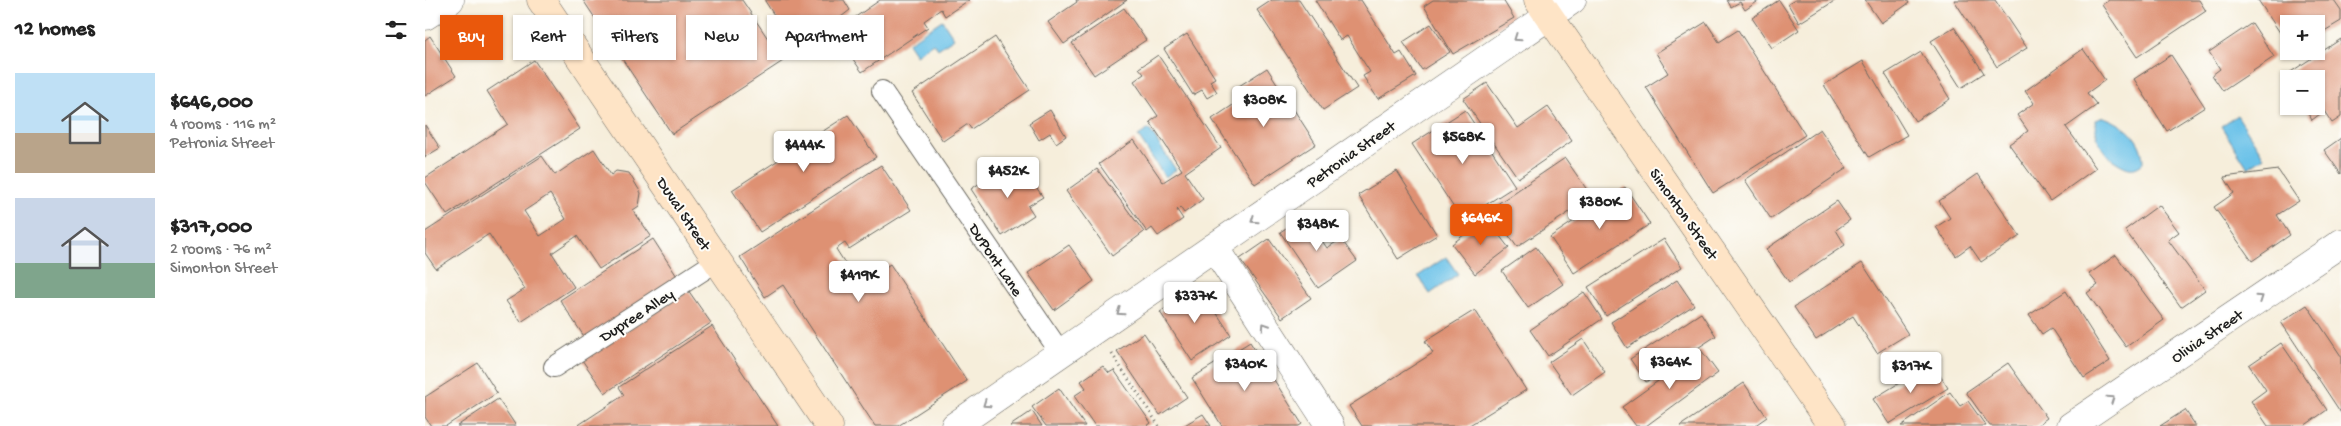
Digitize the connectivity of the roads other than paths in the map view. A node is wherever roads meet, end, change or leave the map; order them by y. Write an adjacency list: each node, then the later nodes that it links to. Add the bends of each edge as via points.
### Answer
1 (450, 0): 5 (street)
2 (541, 0): 9 (street, Duval Street)
3 (1572, 0): 4 (street, Petronia Street)
4 (1543, 8): 8 (street, Petronia Street, one-way to 8); 15 (street, Simonton Street)
5 (425, 16)
6 (882, 92): 10 (lane, DuPont Lane)
7 (2341, 243): 16 (street, Olivia Street, one-way to 7)
8 (1214, 247): 10 (street, Petronia Street, one-way to 10); 14 (street, one-way to 8)
9 (717, 261): 11 (lane, Dupree Alley); 12 (street, Duval Street)
10 (1060, 352): 13 (street, Petronia Street, one-way to 13)
11 (554, 366)
12 (829, 426)
13 (955, 426)
14 (1330, 426)
15 (1832, 426)
16 (2071, 426)

